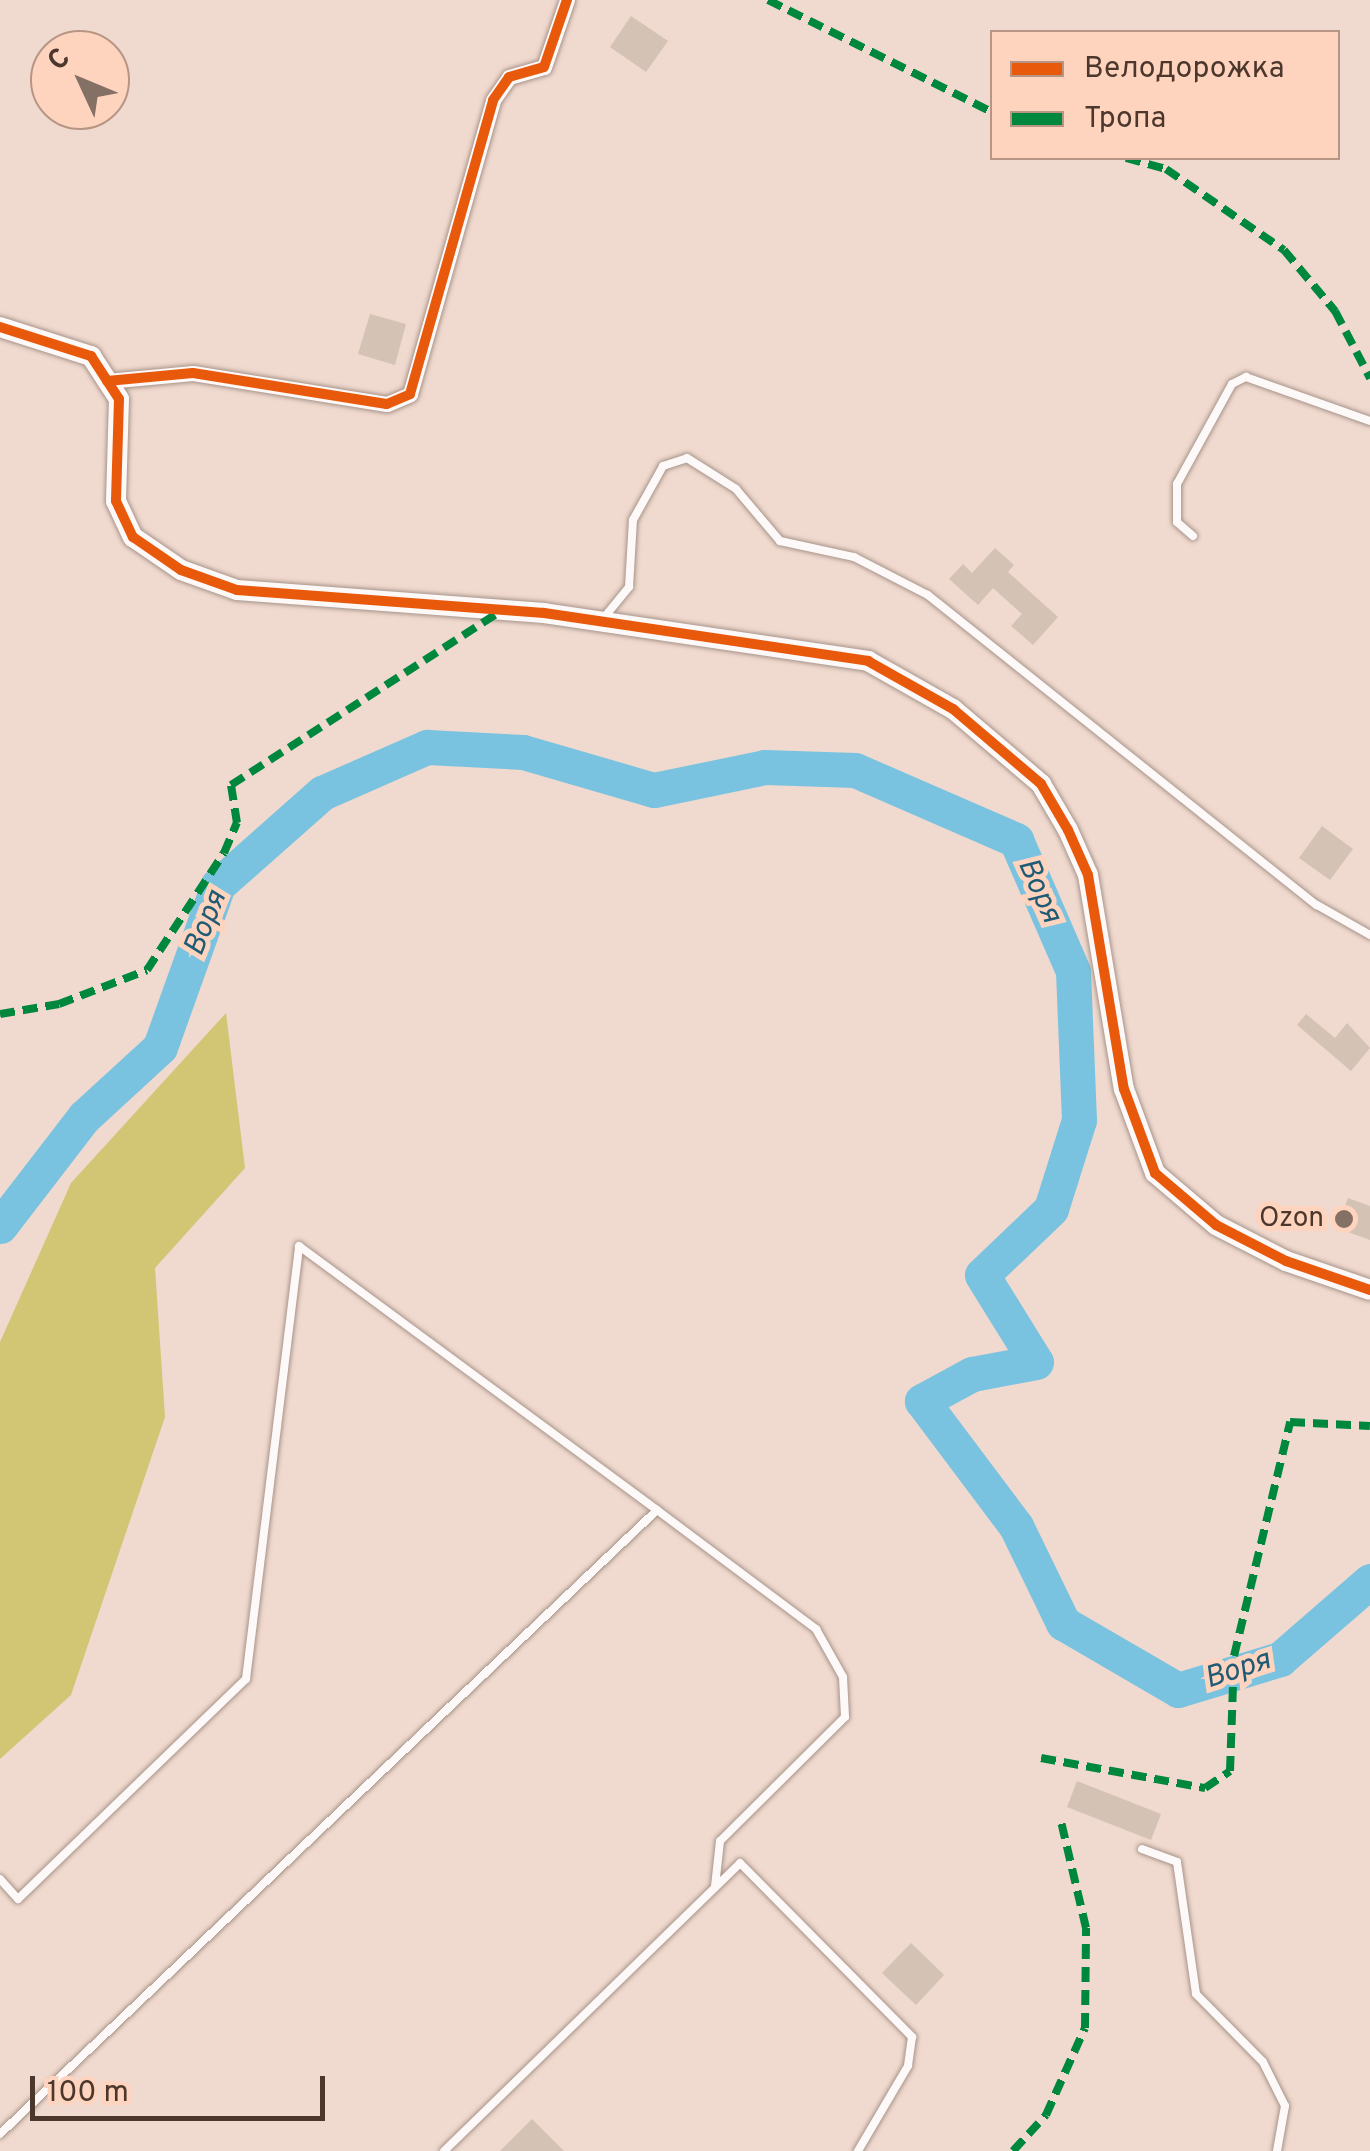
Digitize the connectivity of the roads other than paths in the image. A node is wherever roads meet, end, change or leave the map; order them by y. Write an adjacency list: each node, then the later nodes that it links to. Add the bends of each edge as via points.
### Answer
1 (567, 0): 3 (street, via 544,66 509,77 493,100 410,394 387,404 193,372)
2 (0, 328): 3 (street, via 92,356)
3 (107, 381): 6 (street, via 119,399 116,501 133,537 181,570 237,590)
4 (1370, 421): 5 (lane, via 1246,377 1232,384 1177,484 1176,522)
5 (1193, 536)
6 (600, 622): 7 (lane, via 629,587 632,520 663,466 687,458 736,489 780,541 854,557 928,595 1317,905); 8 (street, via 868,661 953,709 1026,772 1068,830 1088,875 1124,1089 1155,1174 1216,1225 1286,1261)
7 (1370, 935)
8 (1370, 1290)
9 (657, 1510): 11 (lane, via 299,1246 246,1679 18,1899); 12 (lane, via 816,1628 843,1677 845,1717 720,1841); 13 (lane)
10 (1142, 1849): 16 (lane, via 1176,1862 1187,1893 1196,1994 1264,2062 1285,2106)
11 (0, 1879)
12 (716, 1886): 14 (lane, via 740,1862 912,2037 908,2066); 15 (lane)
13 (0, 2134)
14 (860, 2150)
15 (444, 2151)
16 (1276, 2151)

